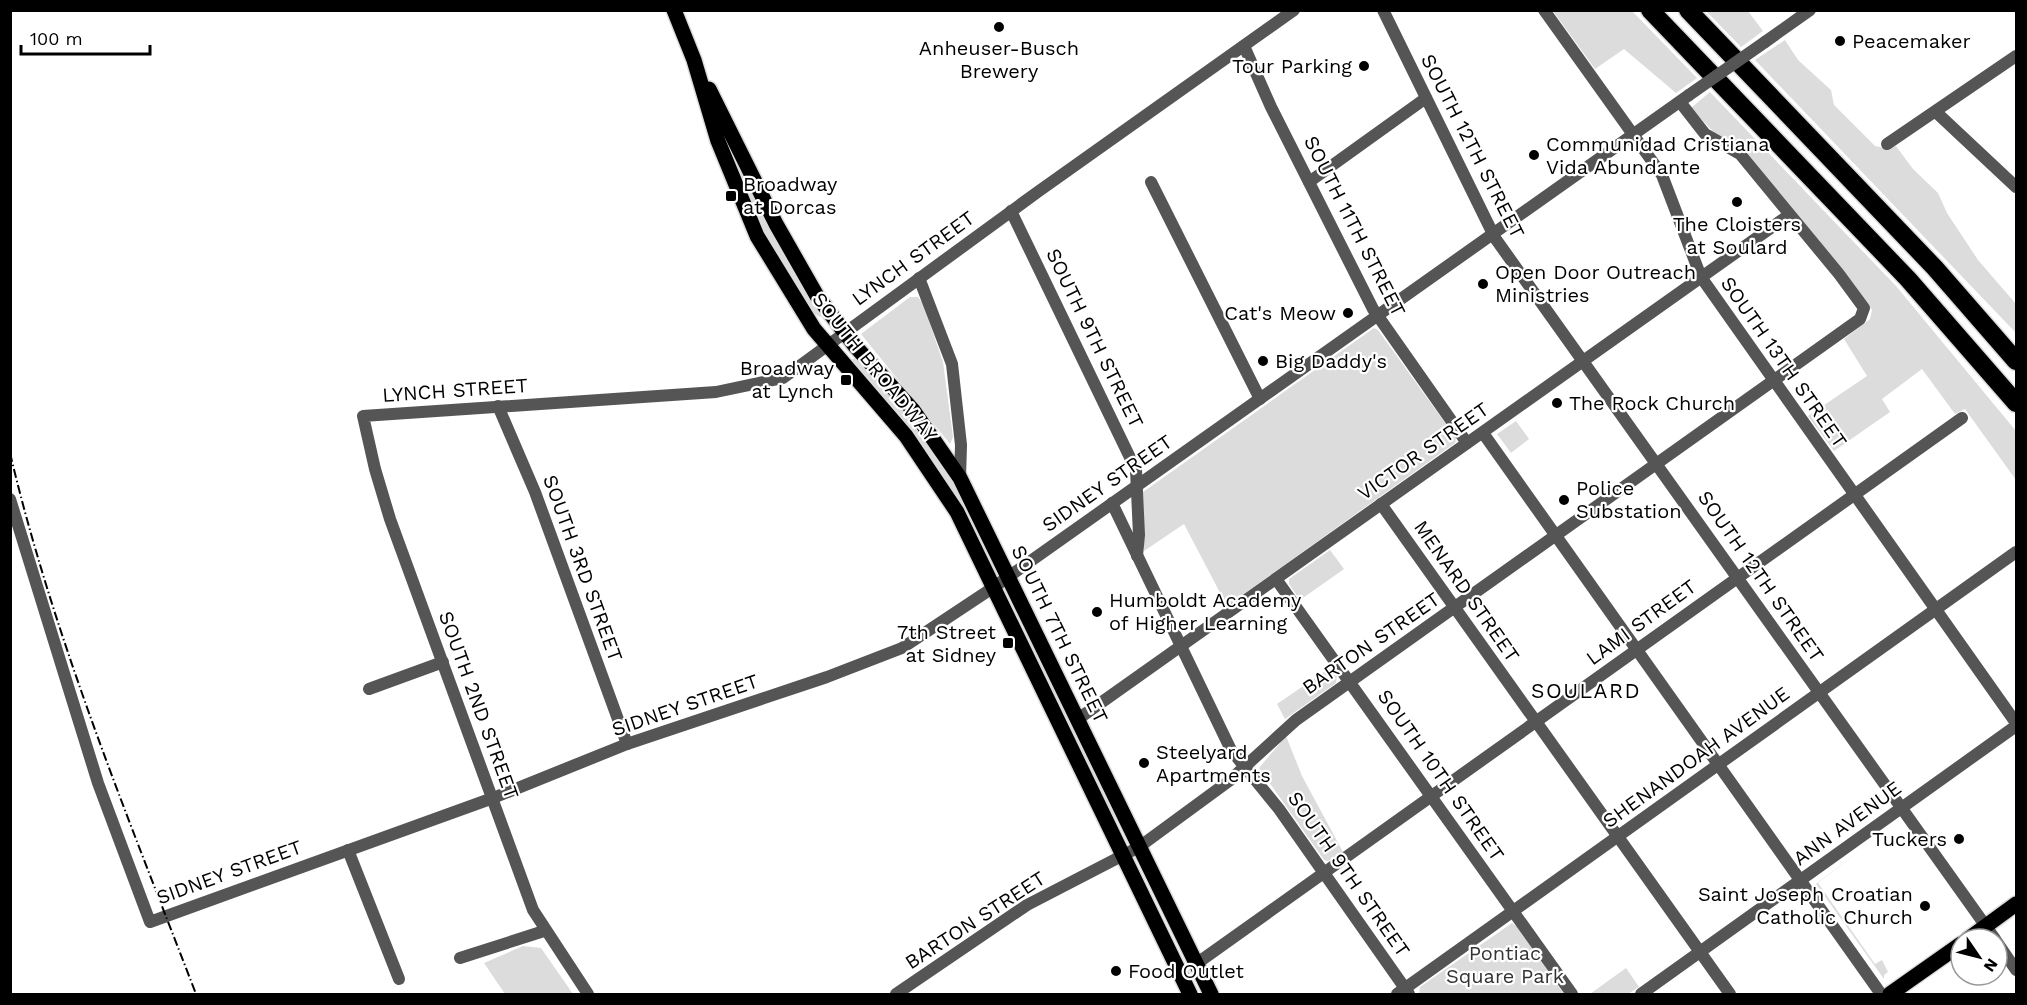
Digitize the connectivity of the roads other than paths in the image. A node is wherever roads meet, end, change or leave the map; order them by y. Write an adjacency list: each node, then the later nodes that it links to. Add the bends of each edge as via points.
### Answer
1 (674, 10): 10 (main road, SOUTH BROADWAY)
2 (1294, 10): 8 (street, LYNCH STREET)
3 (1383, 10): 11 (street, SOUTH 12TH STREET)
4 (1544, 10): 14 (street, SOUTH 13TH STREET)
5 (1650, 10): 31 (highway, via 1915,286)
6 (1688, 10): 27 (highway, via 1935,268)
7 (1804, 12): 12 (street, SIDNEY STREET, bridge)
8 (1244, 46): 17 (street, SOUTH 11TH STREET); 19 (street, LYNCH STREET)
9 (2016, 56): 13 (street)
10 (694, 60): 25 (main road, SOUTH BROADWAY, via 791,254); 26 (main road, SOUTH BROADWAY, via 717,138 757,236)
11 (1426, 98): 17 (street); 21 (street, SOUTH 12TH STREET)
12 (1684, 99): 14 (street, SIDNEY STREET); 20 (street, via 1705,134 1740,154)
13 (1937, 113): 15 (street); 18 (street)
14 (1634, 135): 21 (street, SIDNEY STREET); 23 (street, SOUTH 13TH STREET, via 1662,175)
15 (1887, 144)
16 (1151, 182): 30 (street)
17 (1309, 182): 24 (street, SOUTH 11TH STREET)
18 (2016, 187)
19 (1011, 211): 22 (street, LYNCH STREET); 39 (street, SOUTH 9TH STREET, via 1134,463)
20 (1789, 215): 23 (street, VICTOR STREET); 29 (street, BARTON STREET, via 1839,274 1864,308 1864,314)
21 (1493, 235): 24 (street, SIDNEY STREET); 28 (street, SOUTH 12TH STREET)
22 (919, 278): 25 (street, LYNCH STREET); 38 (street, SOUTH 7TH STREET, via 952,364 961,435)
23 (1701, 278): 28 (street, VICTOR STREET); 29 (street, SOUTH 13TH STREET)
24 (1377, 317): 30 (street, SIDNEY STREET); 36 (street, SOUTH 11TH STREET)
25 (844, 333): 26 (street, LYNCH STREET); 38 (main road, SOUTH BROADWAY, via 913,410)
26 (826, 345): 32 (street, LYNCH STREET, via 783,378 716,392); 44 (main road, SOUTH BROADWAY, via 906,436)
27 (2016, 361)
28 (1583, 362): 35 (street, VICTOR STREET); 37 (street, SOUTH 12TH STREET)
29 (1774, 380): 37 (street, BARTON STREET); 40 (street, SOUTH 13TH STREET)
30 (1260, 399): 39 (street, SIDNEY STREET)
31 (2016, 403)
32 (498, 406): 33 (street, LYNCH STREET); 63 (street, SOUTH 3RD STREET, via 536,492)
33 (363, 416): 56 (street, SOUTH 2ND STREET, via 390,519)
34 (1962, 418): 40 (street, LAMI STREET)
35 (1483, 433): 36 (street, VICTOR STREET); 45 (street)
36 (1467, 443): 43 (street, VICTOR STREET)
37 (1656, 463): 45 (street, BARTON STREET); 49 (street, SOUTH 12TH STREET)
38 (960, 478): 48 (main road, SOUTH 7TH STREET)
39 (1138, 485): 42 (street, SIDNEY STREET); 47 (street, SOUTH 9TH STREET)
40 (1854, 494): 49 (street, LAMI STREET); 53 (street, SOUTH 13TH STREET)
41 (10, 499): 71 (street, SIDNEY STREET, via 98,783 150,922)
42 (1112, 504): 47 (street, SOUTH 9TH STREET); 48 (street, SIDNEY STREET)
43 (1381, 504): 50 (street, VICTOR STREET); 52 (street, MENARD STREET)
44 (966, 530): 51 (main road, SOUTH 7TH STREET)
45 (1554, 536): 52 (street, BARTON STREET); 55 (street)
46 (2016, 552): 53 (street, SHENANDOAH AVENUE)
47 (1137, 556): 54 (street, SOUTH 9TH STREET)
48 (1009, 576): 51 (street, SIDNEY STREET); 60 (main road, SOUTH 7TH STREET)
49 (1737, 577): 55 (street, LAMI STREET); 59 (street, SOUTH 12TH STREET)
50 (1276, 579): 54 (street, VICTOR STREET); 57 (street, SOUTH 10TH STREET)
51 (994, 587): 63 (street, SIDNEY STREET, via 902,648); 72 (main road, SOUTH 7TH STREET)
52 (1454, 607): 57 (street, BARTON STREET); 61 (street, MENARD STREET)
53 (1936, 610): 59 (street, SHENANDOAH AVENUE); 62 (street, SOUTH 13TH STREET)
54 (1181, 646): 60 (street, VICTOR STREET); 65 (street, SOUTH 9TH STREET, via 1231,750)
55 (1636, 650): 61 (street, LAMI STREET); 64 (street)
56 (442, 662): 58 (street); 67 (street, SOUTH 2ND STREET)
57 (1350, 681): 65 (street, BARTON STREET, via 1286,727); 66 (street, SOUTH 10TH STREET)
58 (369, 688)
59 (1820, 693): 64 (street, SHENANDOAH AVENUE); 68 (street, SOUTH 12TH STREET)
60 (1078, 719): 70 (main road, SOUTH 7TH STREET)
61 (1536, 722): 66 (street, LAMI STREET); 69 (street, MENARD STREET)
62 (2016, 724): 68 (street, ANN AVENUE)
63 (627, 744): 67 (street, SIDNEY STREET)
64 (1718, 765): 69 (street, SHENANDOAH AVENUE); 74 (street)
65 (1245, 766): 70 (street, BARTON STREET); 73 (street, SOUTH 9TH STREET)
66 (1432, 794): 73 (street, LAMI STREET); 76 (street, SOUTH 10TH STREET)
67 (493, 798): 71 (street, SIDNEY STREET); 78 (street, SOUTH 2ND STREET)
68 (1902, 808): 74 (street, ANN AVENUE); 77 (street, SOUTH 12TH STREET)
69 (1618, 837): 76 (street, SHENANDOAH AVENUE); 79 (street, MENARD STREET)
70 (1139, 847): 72 (street, BARTON STREET); 82 (main road, SOUTH 7TH STREET)
71 (348, 849): 83 (street)
72 (1123, 855): 86 (street, BARTON STREET, via 1028,905); 87 (main road, SOUTH 7TH STREET)
73 (1324, 873): 82 (street, LAMI STREET); 84 (street, SOUTH 9TH STREET)
74 (1800, 881): 79 (street, ANN AVENUE); 92 (street)
75 (2016, 904): 77 (main road)
76 (1513, 911): 84 (street, SHENANDOAH AVENUE); 89 (street, SOUTH 10TH STREET)
77 (1986, 926)
78 (544, 931): 81 (street); 85 (street, SOUTH 2ND STREET)
79 (1700, 952): 90 (street, ANN AVENUE); 91 (street, MENARD STREET)
80 (1949, 952): 93 (main road)
81 (460, 958)
82 (1196, 964): 88 (main road, SOUTH 7TH STREET)
83 (399, 979)
84 (1404, 993)
85 (588, 994)
86 (896, 994)
87 (1190, 994)
88 (1211, 994)
89 (1572, 994)
90 (1641, 994)
91 (1730, 994)
92 (1881, 994)
93 (1890, 994)

